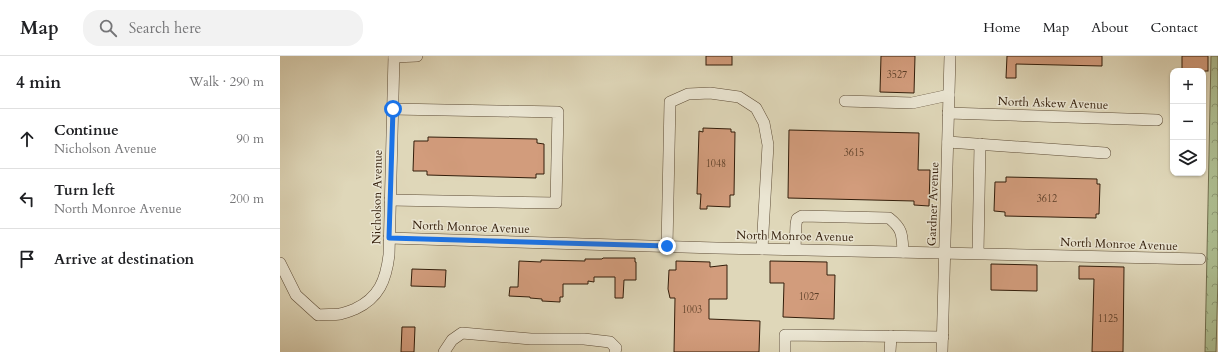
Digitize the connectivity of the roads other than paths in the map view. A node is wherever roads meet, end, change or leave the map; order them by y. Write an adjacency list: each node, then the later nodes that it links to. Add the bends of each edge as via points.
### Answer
1 (394, 56): 2 (street); 6 (street, Nicholson Avenue)
2 (417, 56)
3 (950, 56): 4 (street, Gardner Avenue)
4 (949, 96): 5 (street, via 912,103); 7 (street, Gardner Avenue)
5 (845, 101)
6 (393, 109): 12 (street, Nicholson Avenue); 12 (street, via 558,112 556,204)
7 (948, 113): 8 (street, North Askew Avenue); 9 (street, Gardner Avenue)
8 (1157, 120)
9 (948, 142): 10 (street); 18 (street, Gardner Avenue)
10 (980, 144): 11 (street); 19 (street)
11 (1104, 153)
12 (390, 200): 13 (street, Nicholson Avenue)
13 (389, 238): 14 (street, North Monroe Avenue); 21 (street, Nicholson Avenue, via 388,264 379,290 360,306 340,314 318,315 296,295)
14 (667, 246): 15 (street, North Monroe Avenue); 15 (street, via 670,102 688,94 710,93 739,96 756,108 764,123 768,145)
15 (762, 249): 16 (street, North Monroe Avenue)
16 (795, 249): 17 (street, North Monroe Avenue); 17 (street, via 797,219 802,216 889,218 897,224 902,235)
17 (903, 252): 18 (street, North Monroe Avenue)
18 (945, 252): 19 (street, North Monroe Avenue); 23 (street, Gardner Avenue)
19 (978, 253): 20 (street, North Monroe Avenue)
20 (1200, 260)
21 (280, 263)
22 (891, 336): 23 (street); 26 (street, via 785,335); 27 (street)
23 (943, 337): 28 (street, Gardner Avenue)
24 (444, 352): 25 (street, via 452,340 462,333 610,342 616,348)
25 (615, 352)
26 (785, 352)
27 (890, 352)
28 (942, 352)

